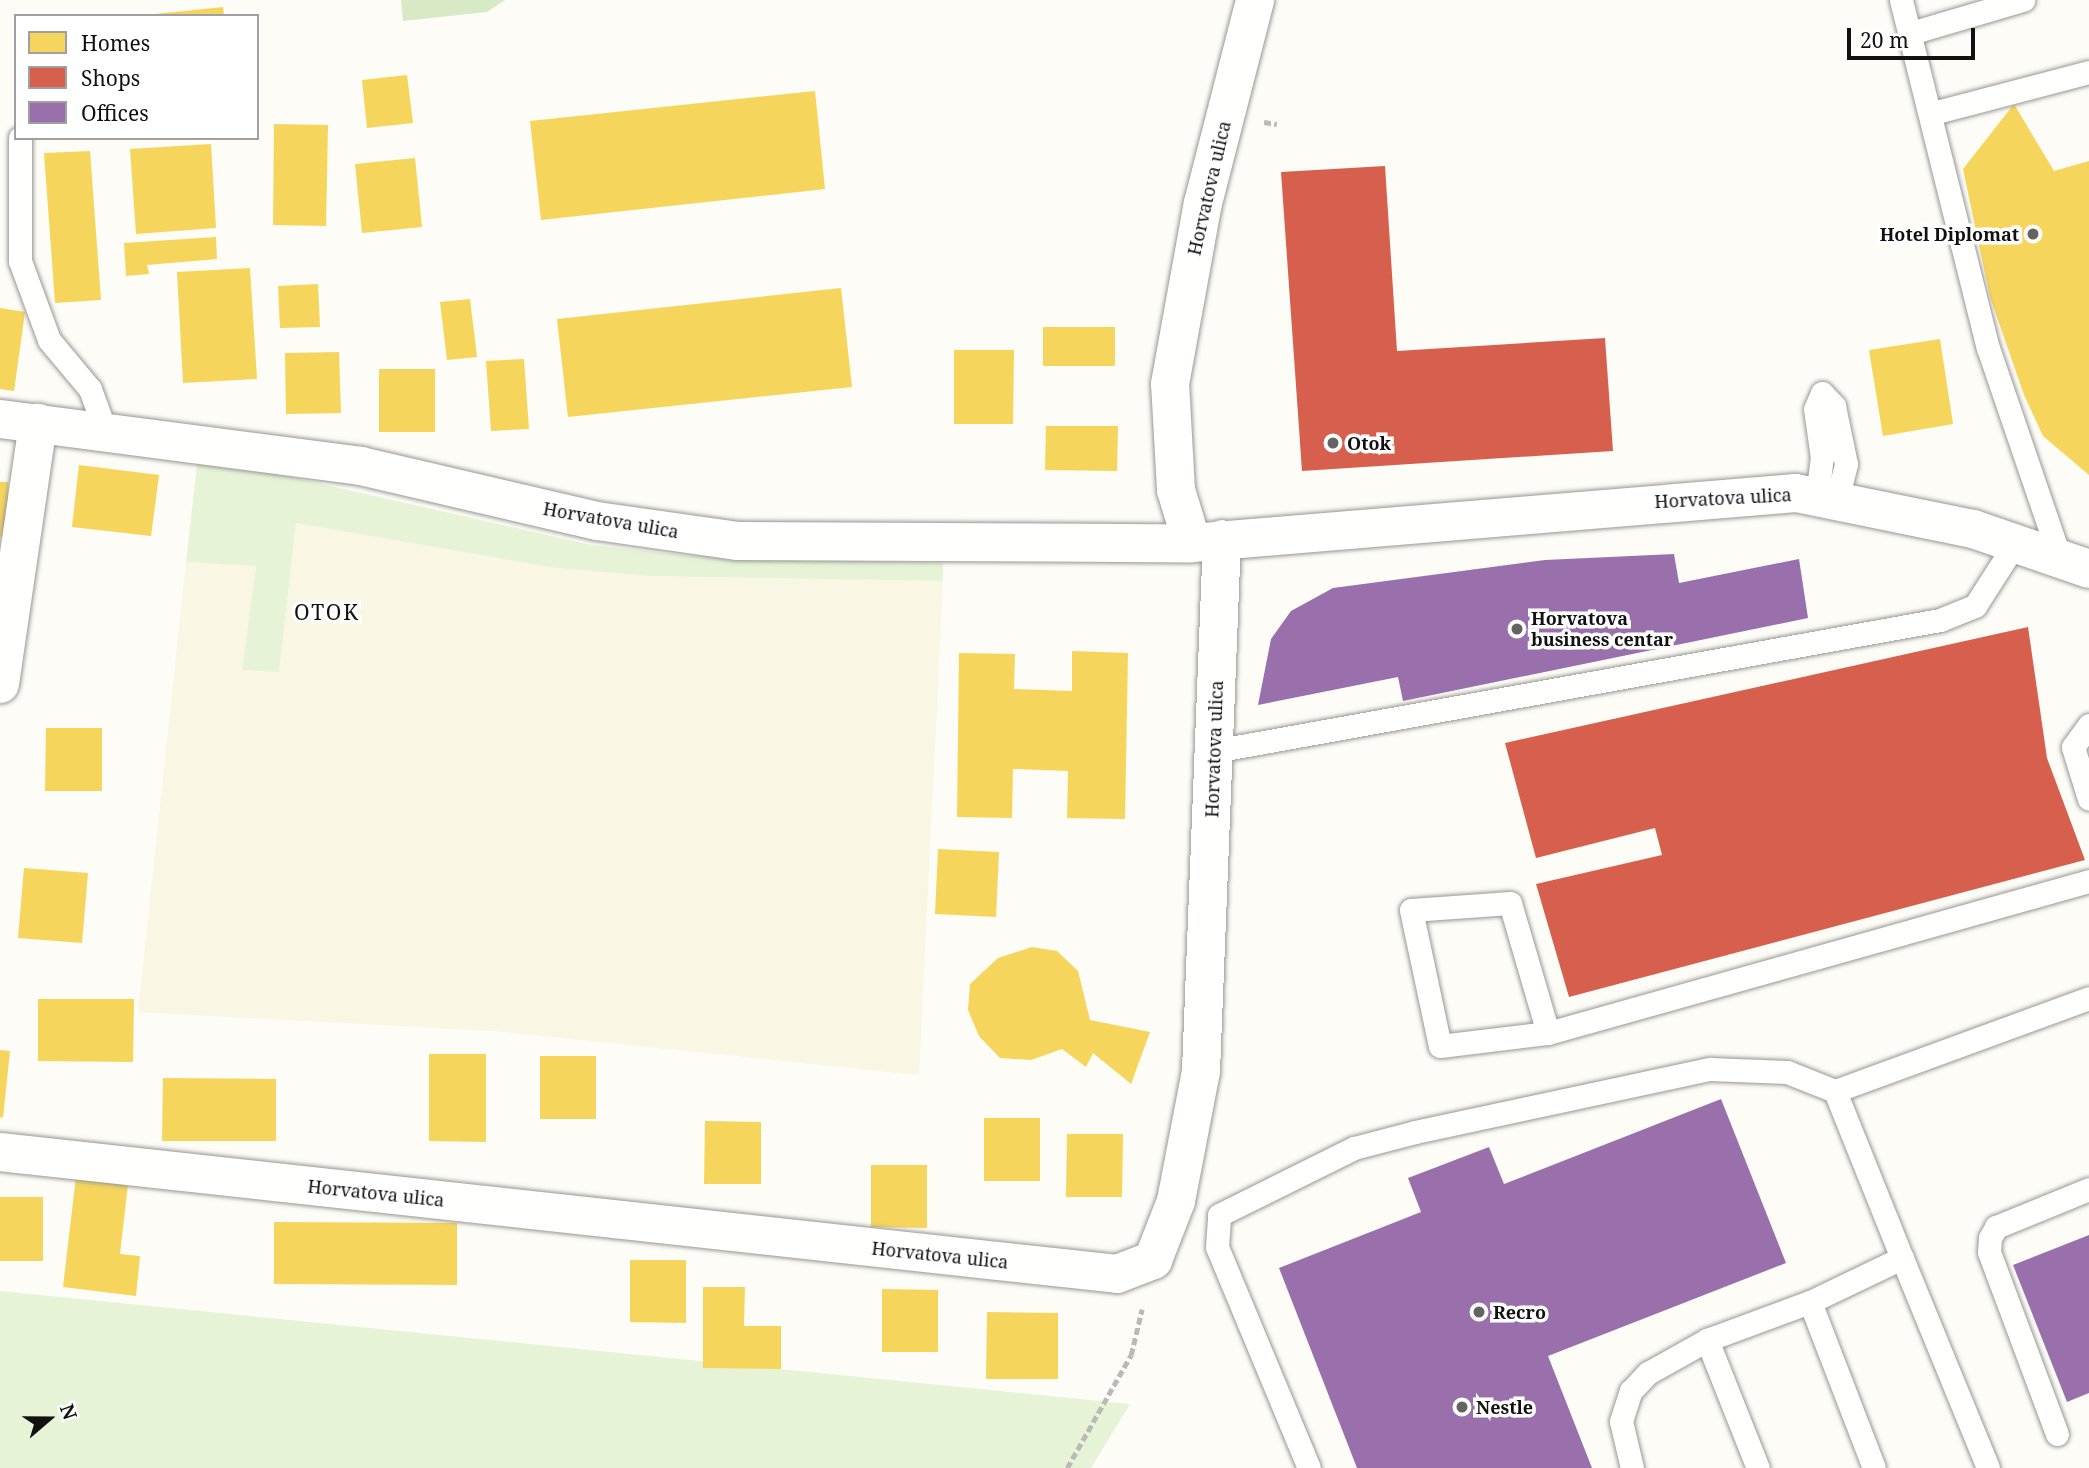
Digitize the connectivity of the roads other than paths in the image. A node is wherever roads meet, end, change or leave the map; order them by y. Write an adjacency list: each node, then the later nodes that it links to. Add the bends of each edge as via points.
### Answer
1 (1255, 0): 11 (street, Horvatova ulica, via 1203,203 1170,384 1176,490)
2 (1902, 0): 4 (lane)
3 (2022, 0): 4 (lane)
4 (1914, 32): 6 (lane)
5 (2089, 72): 6 (lane)
6 (1933, 114): 13 (lane, via 1944,187 1985,335)
7 (20, 140): 10 (lane, via 20,261 49,340 90,389)
8 (0, 419): 9 (street, Horvatova ulica)
9 (38, 423): 10 (street, Horvatova ulica); 14 (street)
10 (106, 433): 11 (street, Horvatova ulica, via 361,466 597,521 737,541)
11 (1207, 541): 12 (street, Horvatova ulica, via 1663,500 1827,499); 16 (street, Horvatova ulica)
12 (2016, 542): 13 (street, Horvatova ulica); 16 (lane, via 1975,606 1940,620)
13 (2074, 564)
14 (0, 684)
15 (2089, 725): 17 (lane, via 2073,747)
16 (1214, 751): 22 (street, Horvatova ulica, via 1201,1071 1176,1202 1153,1261 1117,1274)
17 (2089, 799)
18 (2089, 881): 20 (lane)
19 (2089, 998): 21 (lane)
20 (1548, 1033): 20 (lane, via 1440,1045 1411,910 1510,904)
21 (1835, 1091): 24 (lane); 28 (lane, via 1787,1072 1710,1069 1354,1148 1219,1215 1217,1247)
22 (0, 1152)
23 (2089, 1189): 27 (lane, via 1996,1227 1990,1238 1989,1252)
24 (1902, 1258): 25 (lane); 32 (lane)
25 (1810, 1303): 26 (lane); 31 (lane)
26 (1707, 1340): 29 (lane, via 1648,1373 1631,1391 1621,1421); 30 (lane)
27 (2057, 1434)
28 (1309, 1468)
29 (1632, 1468)
30 (1758, 1468)
31 (1874, 1468)
32 (1988, 1468)

